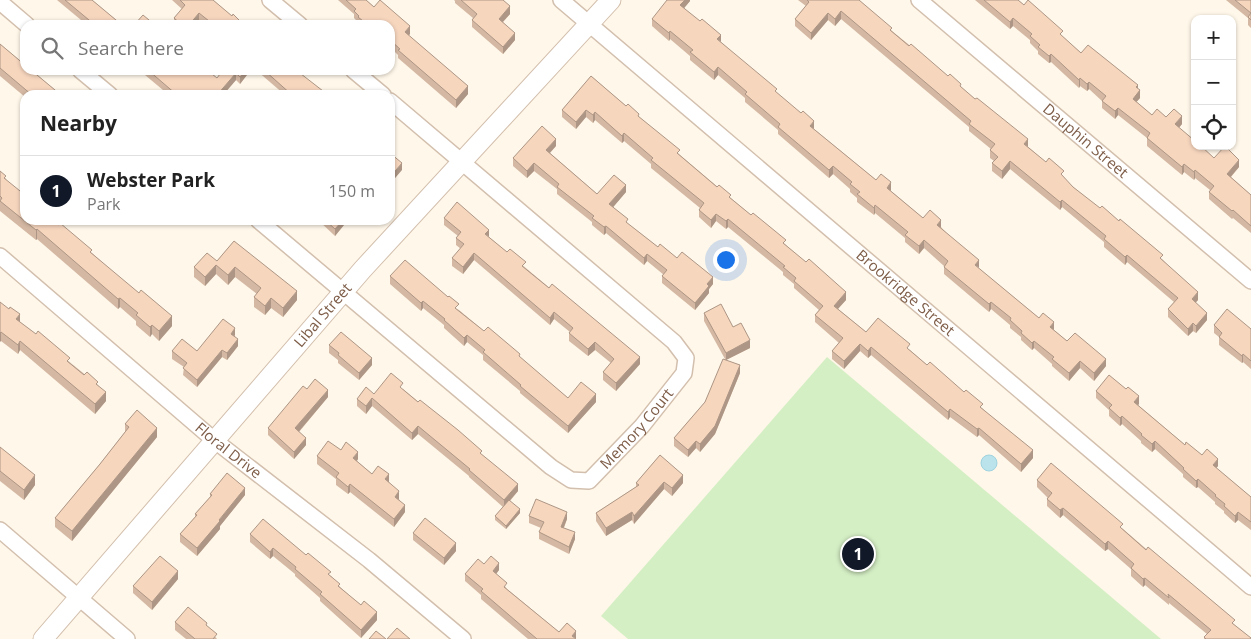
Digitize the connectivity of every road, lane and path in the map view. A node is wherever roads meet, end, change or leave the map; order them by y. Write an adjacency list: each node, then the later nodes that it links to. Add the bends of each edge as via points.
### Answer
1 (270, 0): 7 (street)
2 (561, 0): 8 (street, Brookridge Street)
3 (611, 0): 8 (street, Libal Street)
4 (919, 0): 17 (street, Dauphin Street)
5 (0, 2): 6 (street)
6 (21, 20)
7 (294, 20)
8 (589, 24): 14 (street, Libal Street); 21 (street, Brookridge Street)
9 (86, 75): 11 (street)
10 (359, 75): 12 (street)
11 (104, 90)
12 (377, 90)
13 (395, 105): 14 (street, Memory Court)
14 (462, 162): 18 (street, Libal Street); 18 (street, Memory Court, via 674,342 686,358 684,373 642,426 589,481 571,480 551,467)
15 (264, 225): 18 (street, Memory Court)
16 (0, 256): 19 (street, Floral Drive)
17 (1251, 281)
18 (343, 292): 19 (street, Libal Street)
19 (214, 440): 22 (street, Libal Street); 25 (street, Floral Drive, via 369,560)
20 (0, 530): 22 (street)
21 (1251, 587)
22 (77, 597): 23 (street, Libal Street); 24 (street)
23 (42, 639)
24 (127, 639)
25 (463, 639)

